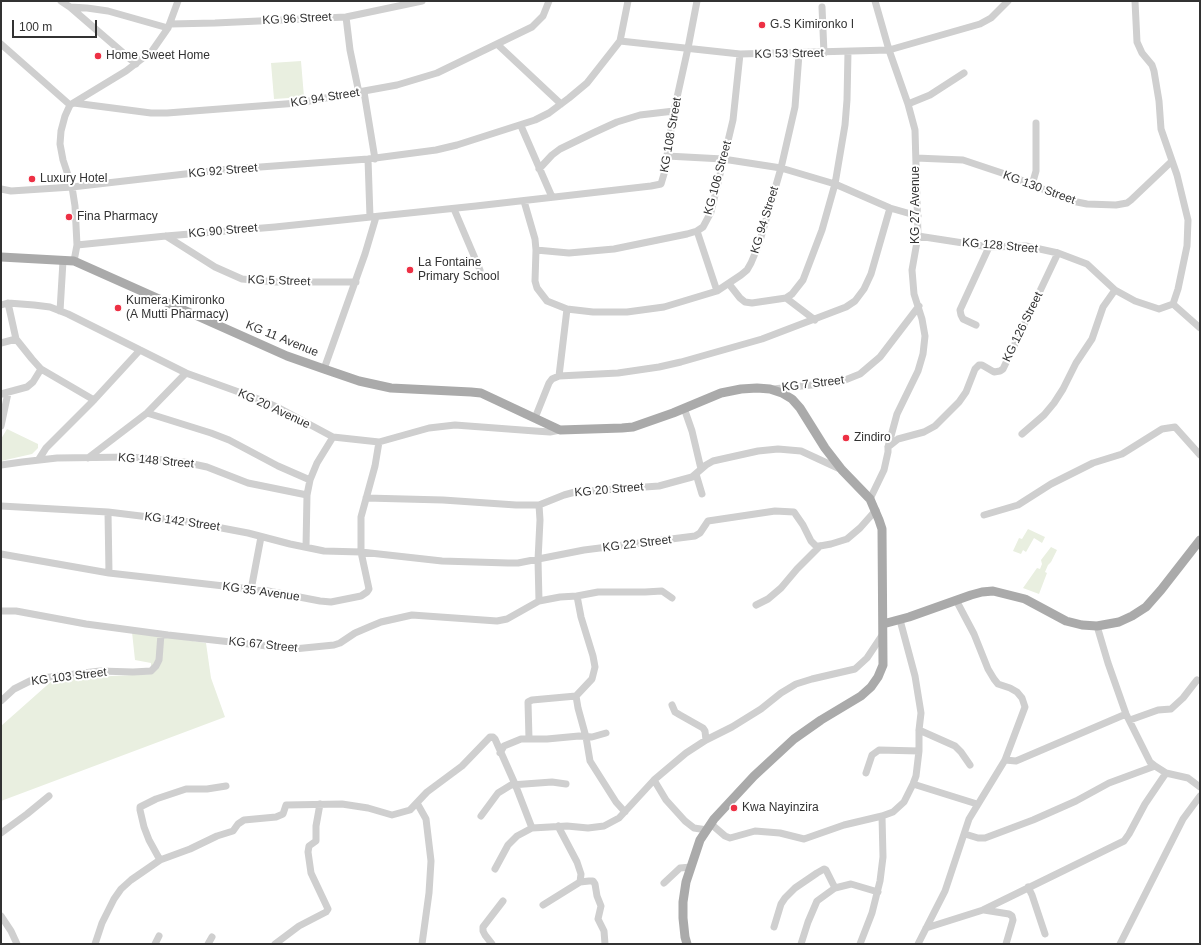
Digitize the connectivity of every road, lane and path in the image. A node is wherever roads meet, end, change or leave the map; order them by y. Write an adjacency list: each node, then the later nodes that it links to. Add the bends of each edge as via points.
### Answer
1 (62, 1): 11 (street)
2 (178, 1): 13 (street)
3 (422, 1): 12 (street, KG 96 Street)
4 (549, 1): 16 (street, KG 94 Street, via 546,12 532,27)
5 (628, 1): 14 (street)
6 (697, 1): 17 (street, KG 108 Street)
7 (875, 1): 18 (street, KG 27 Avenue)
8 (1008, 1): 18 (street, KG 53 Street, via 991,18 980,24)
9 (1135, 1): 36 (street, via 1137,42 1154,71 1162,129)
10 (822, 7): 20 (street)
11 (70, 8): 13 (street, KG 96 Street, via 108,11); 23 (street)
12 (346, 17): 13 (street, KG 96 Street); 25 (street, via 350,50)
13 (169, 26): 23 (street, via 152,50)
14 (620, 41): 17 (street, KG 53 Street); 27 (street, KG 92 Street, via 587,83)
15 (1, 44): 26 (street)
16 (498, 44): 25 (street, KG 94 Street, via 431,75); 27 (street)
17 (688, 48): 21 (street, KG 53 Street); 29 (street, KG 108 Street)
18 (889, 50): 19 (street, KG 53 Street); 28 (street, KG 27 Avenue)
19 (848, 52): 20 (street, KG 53 Street); 39 (street, via 845,126)
20 (824, 53): 22 (street, KG 53 Street)
21 (740, 54): 22 (street, KG 53 Street); 35 (street, KG 106 Street, via 733,120)
22 (799, 54): 37 (street, KG 94 Street, via 795,106)
23 (136, 64): 26 (street)
24 (964, 73): 28 (street, via 930,96)
25 (361, 92): 26 (street, KG 94 Street, via 298,103 167,113); 34 (street)
26 (72, 104): 41 (street, via 61,131 60,144)
27 (561, 104): 31 (street, KG 92 Street)
28 (908, 104): 33 (street, KG 27 Avenue, via 915,130)
29 (674, 111): 32 (street, KG 108 Street); 38 (street, via 640,115 605,127 560,149)
30 (1036, 123): 40 (street, via 1036,171)
31 (521, 126): 34 (street, KG 92 Street, via 436,150); 38 (street)
32 (667, 156): 35 (street); 43 (street, KG 108 Street, via 661,184)
33 (916, 158): 40 (street, KG 130 Street, via 963,160); 47 (street, KG 27 Avenue)
34 (371, 159): 41 (street, KG 92 Street, via 220,170); 48 (street)
35 (724, 159): 37 (street); 49 (street, KG 106 Street, via 711,212)
36 (1172, 161): 40 (street, KG 130 Street, via 1136,196 1122,204 1087,204 1072,201); 66 (street, via 1181,190 1188,228 1180,282)
37 (781, 168): 39 (street); 61 (street, KG 94 Street, via 751,263)
38 (539, 169): 43 (street)
39 (835, 184): 45 (street); 64 (street, via 822,230 803,280)
40 (1032, 185)
41 (72, 187): 42 (street, KG 92 Street); 52 (street)
42 (1, 190)
43 (552, 197): 44 (street, KG 90 Street)
44 (524, 201): 46 (street, KG 90 Street); 54 (street, KG 94 Street)
45 (890, 208): 47 (street); 70 (street, via 871,274 864,289 855,301 846,307)
46 (454, 209): 48 (street, KG 90 Street); 59 (street)
47 (918, 216): 51 (street, KG 27 Avenue)
48 (373, 217): 50 (street, KG 90 Street); 60 (street)
49 (697, 231): 54 (street, via 593,252); 63 (street)
50 (166, 236): 52 (street, KG 90 Street); 60 (street, KG 5 Street, via 214,267 242,279 276,282)
51 (918, 236): 53 (street, KG 128 Street); 67 (street, KG 27 Avenue, via 912,270 914,294)
52 (76, 245): 58 (street)
53 (989, 248): 55 (street, KG 128 Street, via 1026,246); 71 (street, via 960,310 963,319)
54 (536, 250): 68 (street, KG 94 Street, via 537,288 547,301)
55 (1058, 252): 62 (street, KG 128 Street, via 1087,264); 91 (street, KG 126 Street, via 1003,369 997,372 978,365 966,392 935,426 924,432 898,439)
56 (1, 257): 57 (main road, KG 11 Avenue)
57 (63, 261): 58 (main road, KG 11 Avenue); 69 (street)
58 (74, 261): 77 (main road, KG 11 Avenue, via 287,356)
59 (480, 270)
60 (356, 282): 77 (street)
61 (729, 284): 63 (street, KG 94 Street); 64 (street, via 745,302)
62 (1114, 290): 66 (street, KG 128 Street, via 1154,308 1165,308); 88 (street, via 1103,307 1092,339 1060,394 1044,414)
63 (717, 291): 68 (street, KG 94 Street, via 643,311 593,312)
64 (786, 298): 70 (street)
65 (5, 304): 69 (street, KG 20 Avenue, via 50,307); 73 (street)
66 (1173, 304): 72 (street)
67 (919, 306): 80 (street, KG 7 Street, via 880,358 860,374 840,382); 91 (street, KG 27 Avenue, via 924,336 923,354 918,371 897,414)
68 (567, 309): 79 (street)
69 (60, 311): 75 (street, KG 20 Avenue)
70 (815, 320): 79 (street, via 762,339 666,365 618,373)
71 (976, 325)
72 (1200, 328)
73 (16, 339): 74 (street); 76 (street)
74 (1, 343)
75 (140, 350): 78 (street, KG 20 Avenue); 82 (street)
76 (41, 369): 81 (street, via 27,387); 82 (street)
77 (324, 369): 85 (main road, KG 11 Avenue, via 391,388 471,392 488,396)
78 (186, 372): 84 (street); 89 (street, KG 20 Avenue, via 280,408)
79 (559, 376): 85 (street, via 552,379)
80 (770, 389): 83 (main road, via 757,388 721,393); 96 (main road, via 792,399)
81 (5, 394): 86 (street)
82 (94, 400): 94 (street, via 46,448)
83 (684, 408): 87 (main road, via 633,427); 97 (street, via 692,431)
84 (147, 413): 93 (street); 98 (street, via 229,440)
85 (535, 418): 87 (main road, KG 11 Avenue)
86 (1, 426)
87 (560, 430): 90 (street, KG 20 Avenue, via 550,432 455,425 429,428)
88 (1022, 434)
89 (333, 437): 90 (street, KG 20 Avenue); 98 (street)
90 (379, 442): 101 (street, KG 35 Avenue)
91 (888, 447): 102 (street, KG 27 Avenue, via 884,470)
92 (1200, 455): 107 (street, via 1175,427 1162,429 1122,454 1093,463 1051,484 1018,505)
93 (88, 458): 94 (street, KG 148 Street); 100 (street, KG 148 Street, via 131,457 192,463 248,482)
94 (39, 460): 95 (street, KG 148 Street)
95 (1, 466)
96 (842, 470): 97 (street, KG 20 Street, via 800,451 778,449 713,461); 102 (main road)
97 (698, 472): 99 (street); 103 (street, KG 20 Street, via 686,479 646,487 575,492)
98 (310, 480): 100 (street)
99 (702, 494)
100 (307, 496): 111 (street)
101 (366, 498): 103 (street, KG 20 Street); 112 (street, KG 35 Avenue, via 361,517)
102 (870, 499): 105 (main road)
103 (539, 504): 114 (street)
104 (1, 506): 106 (street, KG 142 Street)
105 (876, 510): 110 (street, via 860,528 846,538); 124 (main road, via 882,529)
106 (108, 512): 108 (street, KG 142 Street, via 197,523); 115 (street)
107 (984, 515)
108 (261, 537): 111 (street, KG 142 Street); 116 (street)
109 (1199, 544): 125 (main road, via 1146,606 1119,622)
110 (820, 546): 114 (street, KG 22 Street, via 811,541 794,512 783,511 708,521 695,536 584,550); 121 (street, via 781,588)
111 (306, 547): 112 (street, KG 142 Street, via 324,551)
112 (361, 552): 114 (street, KG 22 Street, via 442,561 518,563); 116 (street, KG 35 Avenue, via 369,589 361,596 331,602)
113 (1, 554): 115 (street, KG 35 Avenue)
114 (538, 560): 120 (street)
115 (109, 573): 116 (street, KG 35 Avenue)
116 (251, 590)
117 (577, 596): 118 (street, KG 67 Street, via 598,592 662,591); 120 (street, KG 67 Street, via 560,596); 129 (street, via 595,667 592,678)
118 (672, 598)
119 (956, 600): 123 (main road); 125 (main road, via 993,591 1025,599 1066,620); 140 (street, via 994,679 998,684 1017,692 1024,703)
120 (539, 601): 126 (street, KG 67 Street, via 507,619 497,621 412,615 369,626 334,645 304,648 288,649)
121 (756, 605)
122 (1, 610): 126 (street, KG 67 Street)
123 (900, 620): 124 (main road); 133 (street, via 915,676 921,713)
124 (883, 624): 127 (main road)
125 (1097, 626): 132 (street)
126 (161, 634): 130 (street, KG 103 Street, via 159,660 151,671 100,671 34,679 14,689)
127 (883, 634): 137 (street, via 867,658 855,669 796,684 761,709); 160 (main road, via 883,665 871,687 794,739 754,776)
128 (1197, 680): 132 (street, via 1171,709)
129 (576, 696): 135 (street); 136 (street, via 528,702)
130 (1, 701)
131 (672, 705): 137 (street, via 680,716 703,728)
132 (1128, 717): 140 (street, via 1016,761); 142 (street, via 1150,762)
133 (919, 730): 138 (street); 141 (street, via 955,746)
134 (606, 733): 135 (street)
135 (586, 737): 136 (street); 156 (street, via 594,768)
136 (529, 739): 139 (street, via 521,738 512,742 504,746)
137 (706, 740): 145 (street)
138 (920, 751): 143 (street, via 879,750 872,755); 148 (street)
139 (500, 753): 146 (street); 153 (street, via 495,739 490,737 462,766)
140 (1005, 760): 155 (street)
141 (970, 764)
142 (1155, 766): 144 (street); 163 (street, via 1109,783 1055,810 985,838)
143 (866, 772)
144 (1166, 773): 150 (street, via 1188,778); 169 (street, via 1124,841)
145 (654, 780): 156 (street); 160 (street, via 666,800 685,821 694,828)
146 (515, 784): 147 (street); 157 (street, via 498,793); 161 (street)
147 (566, 784)
148 (914, 784): 155 (street); 158 (street, via 904,802 893,812)
149 (226, 786): 164 (street, via 206,790 181,790 140,807 144,827)
150 (1200, 787)
151 (49, 796): 162 (street)
152 (1200, 796): 194 (street, via 1182,819)
153 (416, 803): 154 (street, via 410,810 392,815 354,805); 186 (street, via 426,819 431,860)
154 (320, 804): 164 (street, via 286,805 283,814 244,820 233,831); 185 (street, via 316,841 309,846 308,852 311,873 328,909)
155 (978, 804): 163 (street, via 969,819)
156 (625, 812): 159 (street, via 604,826)
157 (481, 816)
158 (882, 816): 160 (street, via 844,825 804,839 780,833 755,831 730,838); 171 (street, via 883,857)
159 (558, 826): 161 (street); 167 (street, via 577,862 581,874)
160 (709, 827): 165 (main road, via 700,840)
161 (532, 828): 166 (street, via 517,836 508,845)
162 (1, 834)
163 (965, 834): 177 (street, via 945,891)
164 (160, 860): 182 (street, via 121,888 102,923)
165 (691, 867): 168 (street, via 680,868); 189 (main road, via 683,902)
166 (495, 869)
167 (580, 882): 173 (street); 188 (street, via 593,881 595,884 600,906 598,919 604,931)
168 (664, 883)
169 (1028, 887): 174 (street); 178 (street)
170 (835, 888): 171 (street, via 851,884); 176 (street, via 826,870 816,873 785,898); 190 (street, via 817,901)
171 (878, 892): 191 (street)
172 (503, 900): 187 (street, via 483,927 485,936)
173 (542, 904)
174 (984, 910): 177 (street); 193 (street, via 1012,916)
175 (1, 916): 181 (street)
176 (774, 927)
177 (926, 928): 192 (street)
178 (1045, 934)
179 (159, 936): 183 (street)
180 (212, 937): 184 (street)
181 (17, 944)
182 (95, 944)
183 (155, 944)
184 (208, 944)
185 (275, 944)
186 (422, 944)
187 (492, 944)
188 (606, 944)
189 (687, 944)
190 (801, 944)
191 (860, 944)
192 (918, 944)
193 (1006, 944)
194 (1120, 944)

